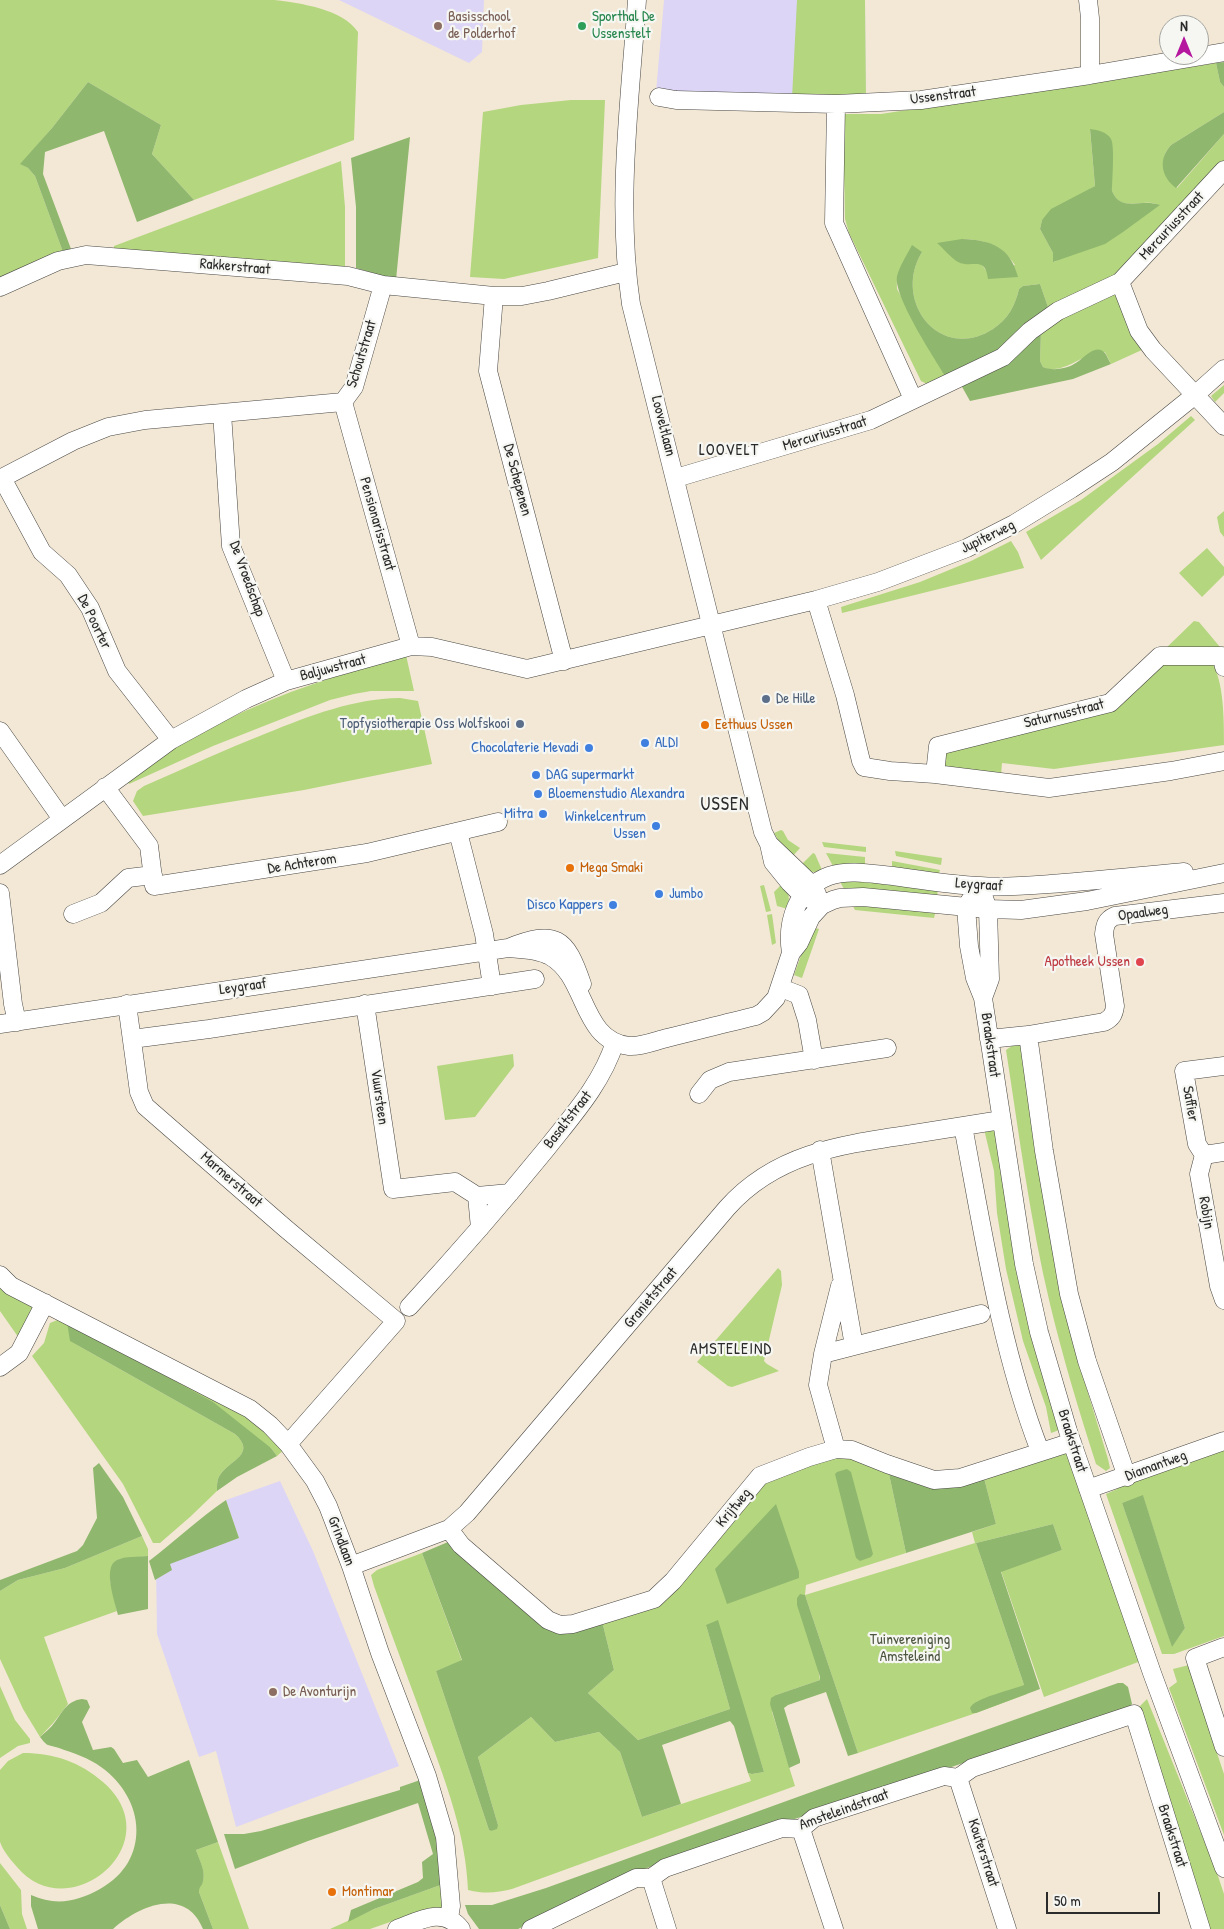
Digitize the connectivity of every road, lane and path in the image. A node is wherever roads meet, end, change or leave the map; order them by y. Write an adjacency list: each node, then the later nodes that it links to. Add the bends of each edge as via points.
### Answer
1 (637, 0): 8 (street, Looveltlaan, via 624,210)
2 (1088, 0): 4 (street)
3 (1224, 52): 4 (street, Ussenstraat)
4 (1090, 75): 6 (street, Ussenstraat, via 921,100)
5 (659, 97): 6 (street, Ussenstraat)
6 (836, 104): 15 (street, via 834,223)
7 (1224, 170): 9 (street, Mercuriusstraat)
8 (626, 272): 12 (street, via 539,293); 19 (street, Looveltlaan, via 631,304)
9 (1120, 282): 14 (street, via 1139,331); 15 (street, Mercuriusstraat, via 1058,311 1030,331 1003,357)
10 (383, 285): 11 (street, Rakkerstraat, via 348,276 86,254 58,261); 12 (street); 16 (street, Schoutstraat, via 354,387)
11 (0, 286)
12 (494, 296): 24 (street, De Schepenen, via 488,371)
13 (1224, 369): 14 (street, Jupiterweg)
14 (1195, 395): 18 (street); 21 (street, Jupiterweg, via 1112,462 1014,524 967,548 914,569)
15 (914, 399): 19 (street, Mercuriusstraat, via 871,420)
16 (343, 402): 17 (street, Schoutstraat); 23 (street, Pensionarisstraat)
17 (222, 413): 20 (street, Schoutstraat, via 108,427 73,441); 26 (street, De Vroedschap, via 231,546)
18 (1224, 426)
19 (676, 478): 22 (street, Looveltlaan)
20 (1, 479): 28 (street, De Poorter, via 42,552 68,575 90,608 117,671)
21 (816, 600): 22 (street, Jupiterweg); 30 (street, via 864,767)
22 (712, 624): 24 (street, Baljuwstraat); 40 (street, Looveltlaan, via 763,832)
23 (410, 646): 24 (street, Baljuwstraat, via 527,669); 26 (street, Baljuwstraat)
24 (564, 661)
25 (1224, 666): 30 (street, Saturnusstraat, via 1222,656 1160,656 1110,703 938,746)
26 (286, 681): 28 (street, Baljuwstraat)
27 (0, 731): 32 (street)
28 (171, 740): 31 (street, Baljuwstraat)
29 (1224, 761): 30 (street, via 1049,788)
30 (935, 774)
31 (105, 787): 32 (street, Baljuwstraat); 38 (street, via 149,846)
32 (62, 819): 35 (street, Baljuwstraat)
33 (498, 822): 34 (street, De Achterom)
34 (458, 832): 38 (street, De Achterom, via 367,854 177,883 154,886); 48 (street)
35 (0, 865)
36 (1224, 868): 39 (street, Leygraaf, via 1013,887)
37 (1224, 873): 45 (street, Leygraaf, via 1087,901 1021,910)
38 (153, 875): 46 (street, via 128,878 101,903)
39 (979, 886): 40 (street, Leygraaf, via 846,873 830,875); 44 (street); 45 (street, Braakstraat)
40 (807, 890): 43 (street, Looveltlaan); 47 (street, Leygraaf, via 794,913 789,941)
41 (0, 893): 55 (street, via 13,1004)
42 (1224, 903): 56 (street, Opaalweg, via 1108,919 1104,934 1115,1006 1111,1018 1104,1022)
43 (822, 905): 44 (street, Leygraaf, via 840,898 863,897); 47 (street, Leygraaf, via 811,917)
44 (966, 906): 45 (street, Leygraaf); 52 (street, Braakstraat, via 974,978)
45 (988, 908): 52 (street, Braakstraat, via 990,979)
46 (73, 914)
47 (791, 954): 51 (street, Leygraaf)
48 (488, 959): 50 (street); 53 (street, Leygraaf); 59 (street, Leygraaf, via 531,939 559,942 574,961 591,1021 598,1031)
49 (536, 979): 50 (street)
50 (492, 986): 54 (street)
51 (781, 988): 59 (street, Leygraaf, via 769,1007 756,1016 637,1046); 61 (street, via 798,994 807,1020)
52 (983, 998): 58 (street, Braakstraat)
53 (127, 1004): 55 (street, Leygraaf); 57 (street, Marmerstraat)
54 (365, 1004): 57 (street); 70 (street, Vuursteen, via 393,1189 455,1182)
55 (9, 1023)
56 (1028, 1035): 58 (street, Opaalweg); 86 (street, via 1069,1294 1087,1361)
57 (132, 1039): 83 (street, Marmerstraat, via 139,1092 145,1106 396,1321)
58 (989, 1039): 64 (street, Braakstraat)
59 (616, 1042): 69 (street, Basaltstraat, via 589,1095)
60 (887, 1048): 61 (street)
61 (814, 1060): 63 (street, via 729,1072 710,1080)
62 (1224, 1066): 68 (street, Saffier, via 1184,1071 1197,1144)
63 (699, 1094)
64 (1001, 1120): 65 (street, Granietstraat); 82 (street, Braakstraat, via 1024,1264 1039,1332)
65 (963, 1126): 66 (street, Granietstraat); 85 (street, via 1006,1335)
66 (820, 1150): 73 (street); 88 (street, Granietstraat, via 779,1167 732,1203 484,1494)
67 (1224, 1152): 68 (street)
68 (1204, 1155): 74 (street, Robijn, via 1199,1174)
69 (510, 1193): 70 (street); 71 (street, Basaltstraat)
70 (477, 1196): 71 (street)
71 (480, 1228): 76 (street, Basaltstraat)
72 (0, 1275): 75 (street, Grindlaan, via 11,1286)
73 (842, 1281): 78 (street); 79 (street)
74 (1224, 1300)
75 (45, 1302): 80 (street, via 19,1353); 83 (street, Grindlaan, via 250,1409 270,1424)
76 (409, 1307)
77 (981, 1314): 78 (street)
78 (854, 1346): 79 (street)
79 (823, 1354): 84 (street, via 818,1385)
80 (0, 1367)
81 (1224, 1441): 86 (street, Diamantweg)
82 (1072, 1442): 85 (street, Krijtweg); 87 (street, Braakstraat)
83 (288, 1444): 89 (street, Grindlaan, via 315,1481 328,1506)
84 (836, 1449): 85 (street, Krijtweg, via 852,1450 934,1480 960,1478); 88 (street, Krijtweg, via 760,1476 673,1581 654,1599 573,1624 560,1625 548,1620 461,1545)
85 (1040, 1451)
86 (1127, 1476): 87 (street, Diamantweg)
87 (1088, 1490): 95 (street, Braakstraat)
88 (449, 1529): 89 (street, Granietstraat)
89 (351, 1566): 97 (street, Grindlaan, via 427,1776 444,1836)
90 (1224, 1647): 92 (street, via 1195,1658)
91 (1134, 1714): 93 (street, Amsteleindstraat, via 972,1768); 103 (street, Braakstraat)
92 (1224, 1747)
93 (958, 1778): 94 (street, Amsteleindstraat, via 944,1776 823,1815); 102 (street, Kouterstraat)
94 (801, 1829): 96 (street, Amsteleindstraat, via 782,1828 665,1868); 101 (street)
95 (1224, 1868)
96 (651, 1878): 99 (street, Amsteleindstraat, via 636,1878); 100 (street)
97 (455, 1923): 98 (street, via 438,1916)
98 (396, 1929)
99 (531, 1929)
100 (667, 1929)
101 (834, 1929)
102 (1007, 1929)
103 (1202, 1929)

